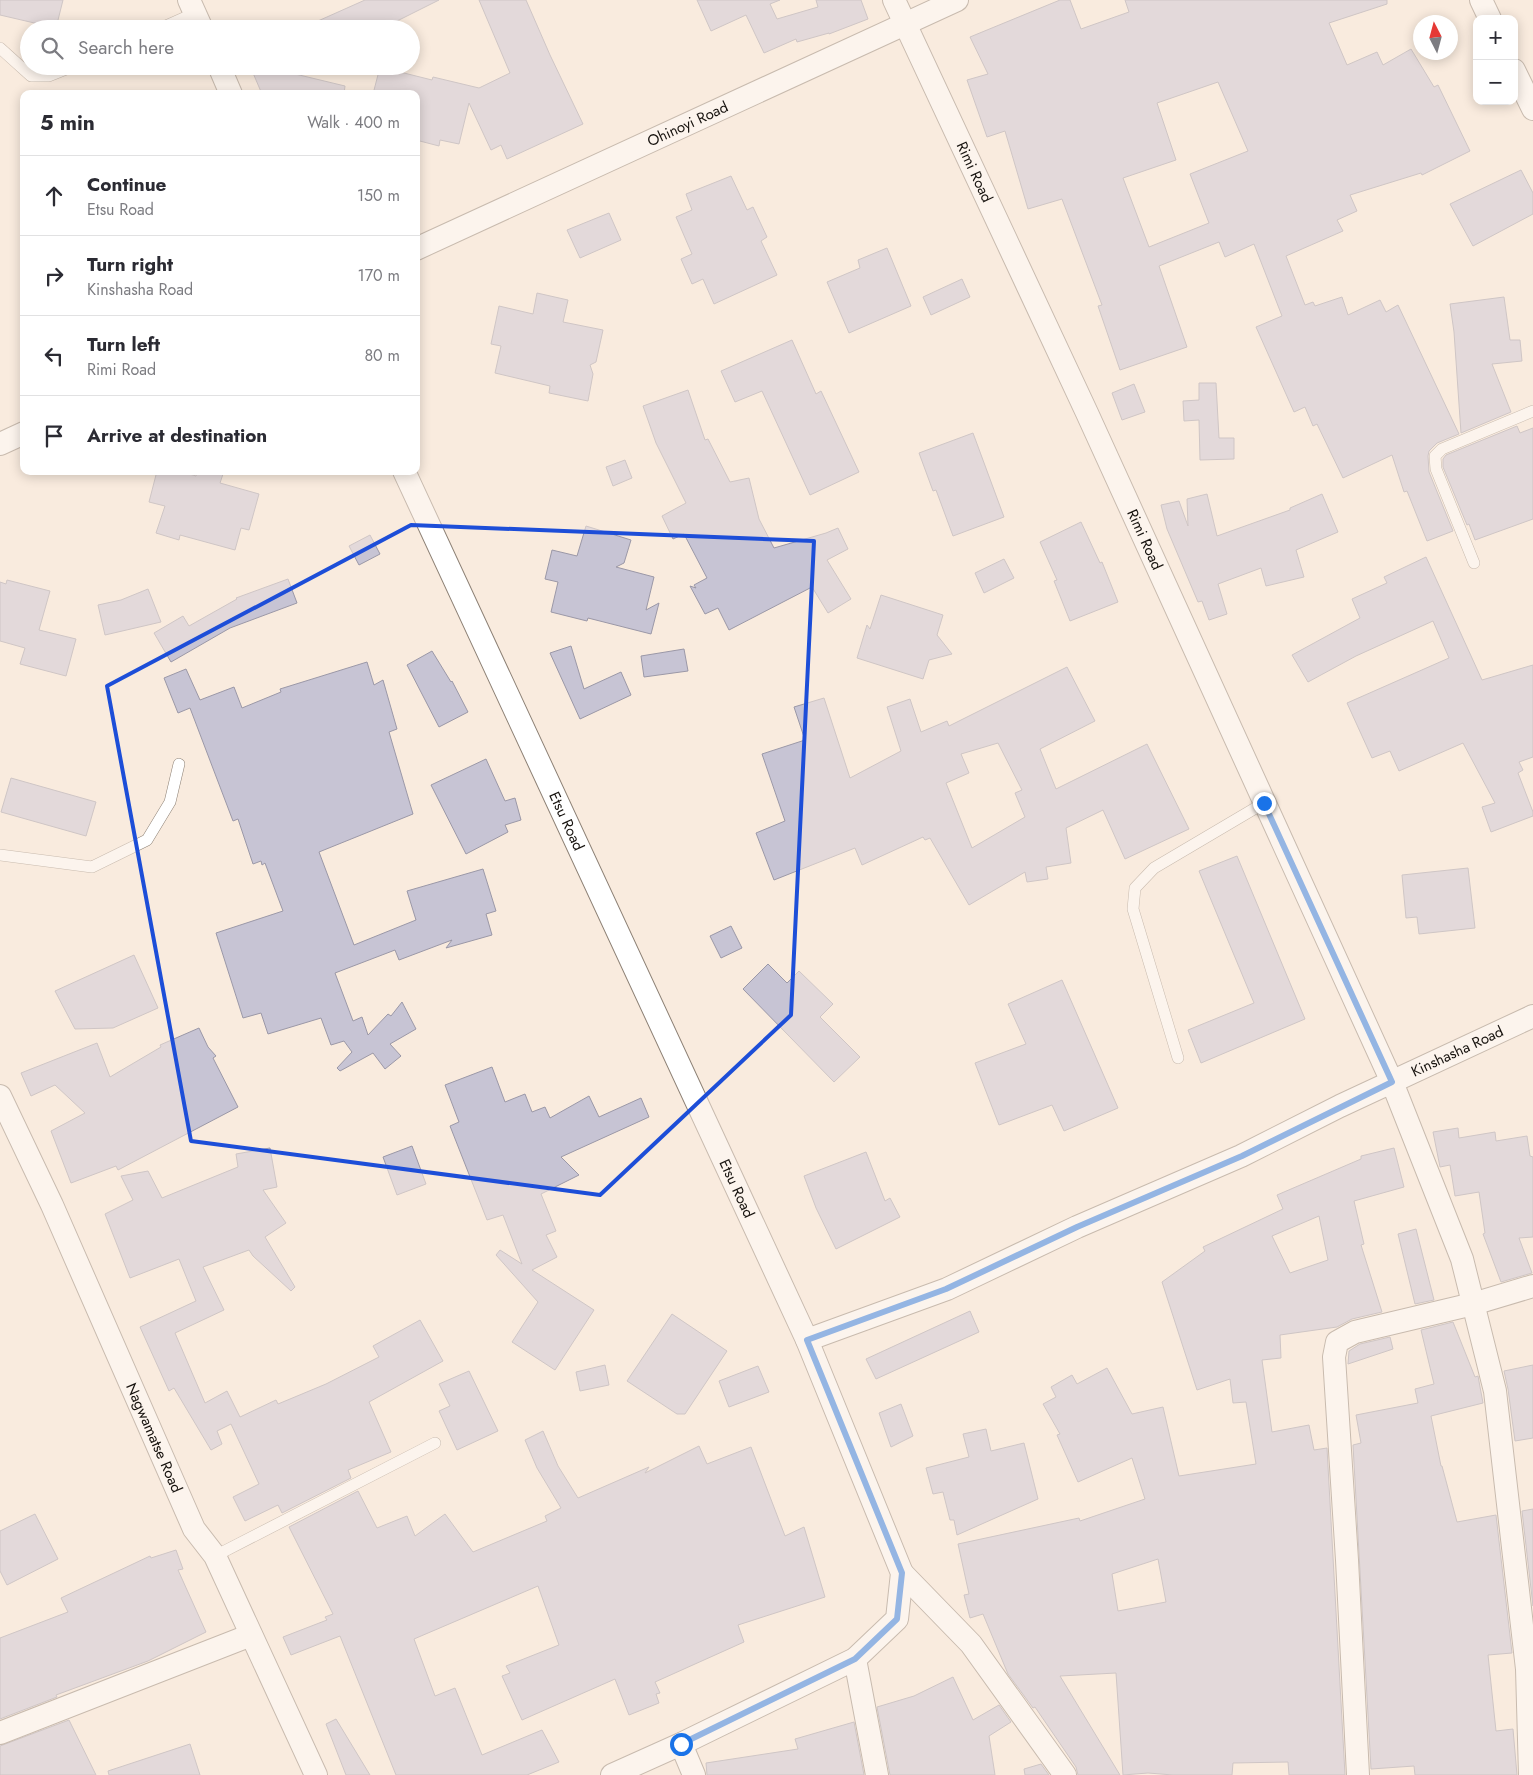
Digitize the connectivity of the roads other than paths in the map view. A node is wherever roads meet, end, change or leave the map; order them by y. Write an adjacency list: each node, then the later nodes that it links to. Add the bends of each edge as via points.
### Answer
1 (894, 0): 7 (street, Rimi Road)
2 (957, 0): 7 (street, Ohinoyi Road)
3 (1481, 0): 5 (street)
4 (195, 14): 6 (lane)
5 (1488, 15)
6 (181, 20)
7 (906, 24): 16 (street, Ohinoyi Road); 23 (street, Rimi Road)
8 (0, 48): 9 (lane)
9 (20, 66)
10 (30, 75): 11 (lane)
11 (52, 75)
12 (223, 75): 14 (street)
13 (1518, 78): 15 (street)
14 (230, 90)
15 (1533, 109)
16 (420, 247)
17 (1533, 411): 21 (lane, via 1442,449 1434,456 1436,469)
18 (20, 435): 19 (street)
19 (0, 444)
20 (406, 475): 32 (street, Etsu Road)
21 (1474, 563)
22 (179, 764): 24 (lane, via 170,802 147,840 92,867)
23 (1264, 803): 26 (lane, via 1154,868 1135,888 1133,909); 27 (street, Rimi Road)
24 (0, 854)
25 (1533, 1016): 27 (street, Kinshasha Road)
26 (1178, 1058)
27 (1392, 1082): 31 (street, Rimi Road, via 1462,1259); 32 (street, Kinshasha Road, via 1242,1156 1077,1227 946,1289)
28 (0, 1096): 29 (street, Nagwamatse Road)
29 (7, 1129): 34 (street, Nagwamatse Road, via 52,1205 194,1529)
30 (1533, 1286): 31 (street)
31 (1473, 1304): 45 (street, via 1355,1332 1337,1342 1334,1357); 46 (street, Rimi Road, via 1495,1391 1527,1669)
32 (807, 1340): 35 (street, Etsu Road)
33 (435, 1443): 34 (lane)
34 (215, 1556): 36 (street, Nagwamatse Road)
35 (902, 1573): 37 (street, Etsu Road, via 897,1619); 44 (street, via 971,1644)
36 (251, 1635): 38 (street); 40 (street, Nagwamatse Road)
37 (855, 1659): 39 (street, Etsu Road); 43 (street)
38 (0, 1733)
39 (681, 1744): 41 (street, Etsu Road); 42 (street)
40 (316, 1775)
41 (612, 1775)
42 (694, 1775)
43 (877, 1775)
44 (1065, 1775)
45 (1358, 1775)
46 (1530, 1775)

